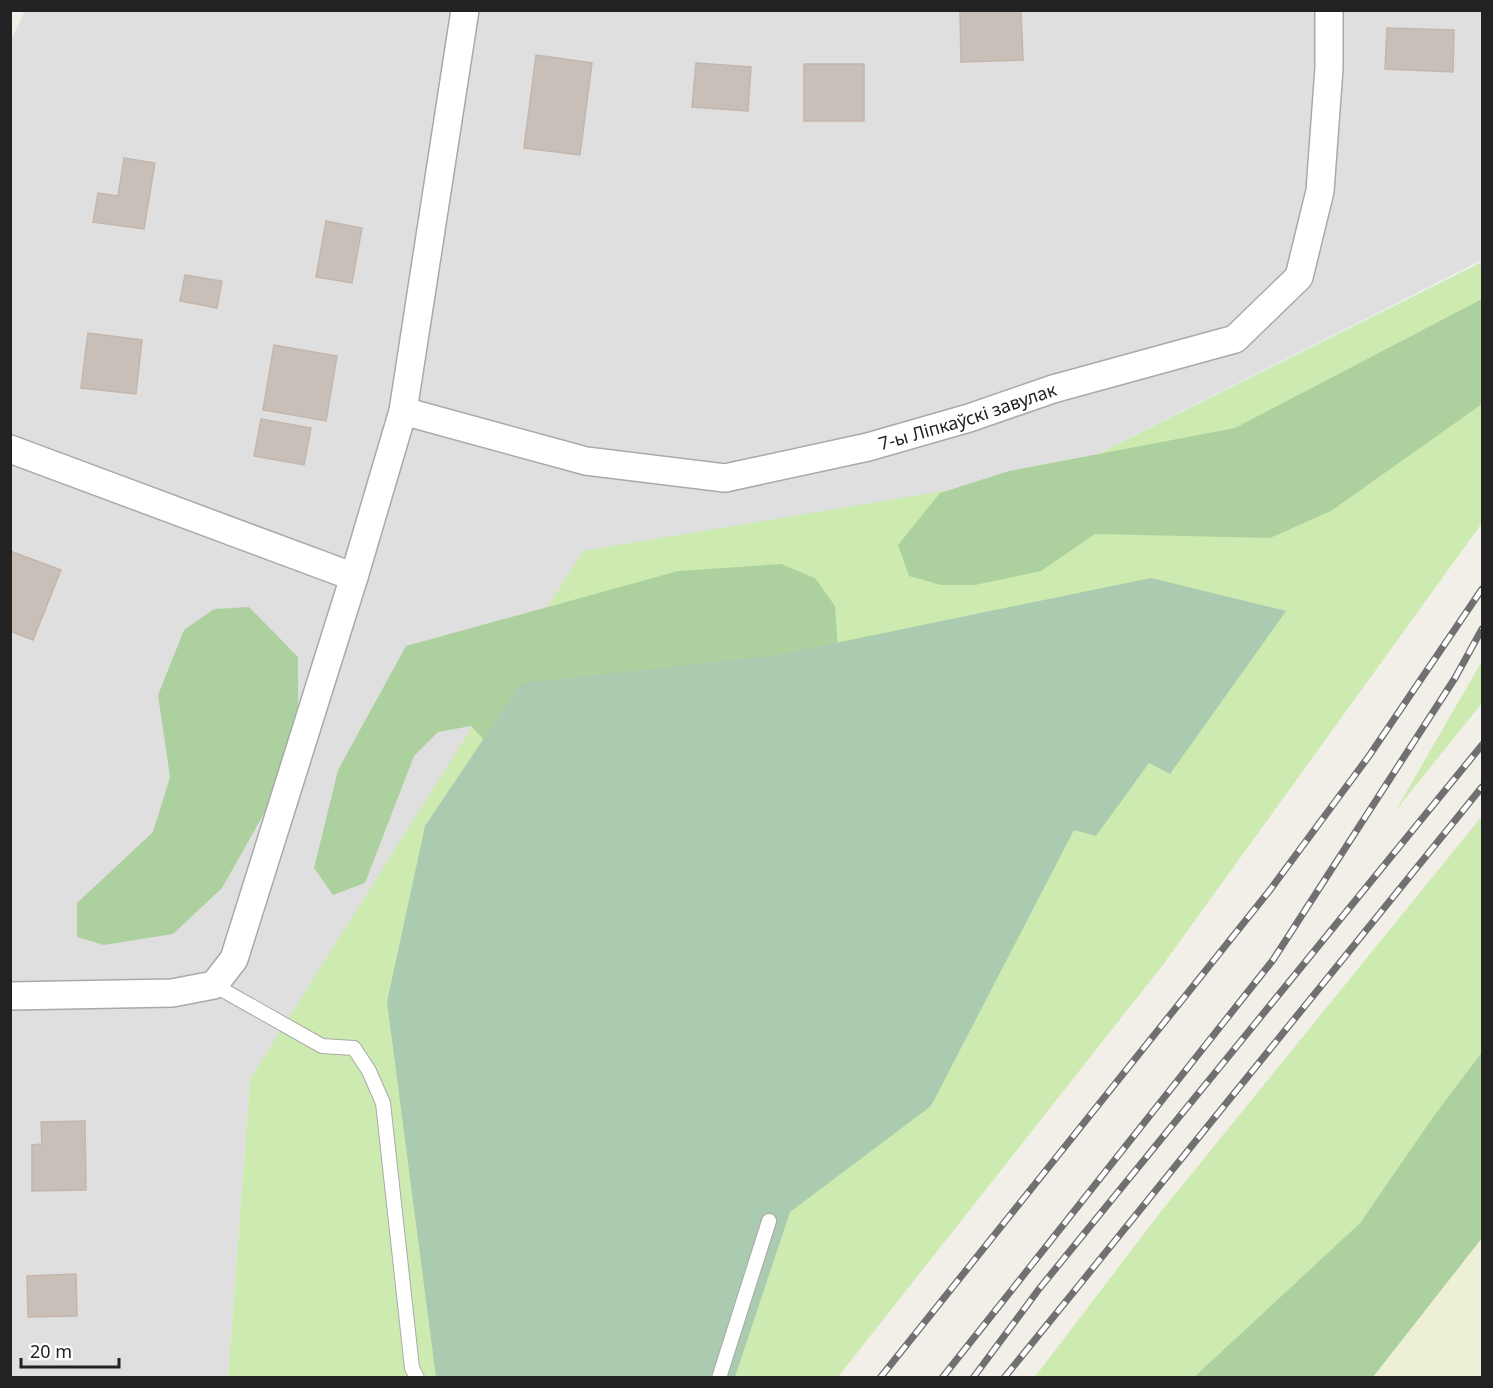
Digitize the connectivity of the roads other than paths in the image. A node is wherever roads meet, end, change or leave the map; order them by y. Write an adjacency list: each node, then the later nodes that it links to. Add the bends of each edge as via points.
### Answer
1 (465, 10): 3 (street)
2 (1329, 10): 3 (street, 7-ы Ліпкаўскі завулак, via 1320,191 1299,277 1235,339 1053,389 868,447 725,478 585,461)
3 (403, 411): 5 (street)
4 (10, 449): 5 (street)
5 (354, 578): 6 (street, via 234,959)
6 (214, 985): 7 (street, via 172,993); 9 (lane, via 322,1046 354,1048 369,1071 383,1104 412,1368)
7 (10, 996)
8 (769, 1221): 10 (lane)
9 (417, 1377)
10 (720, 1377)

